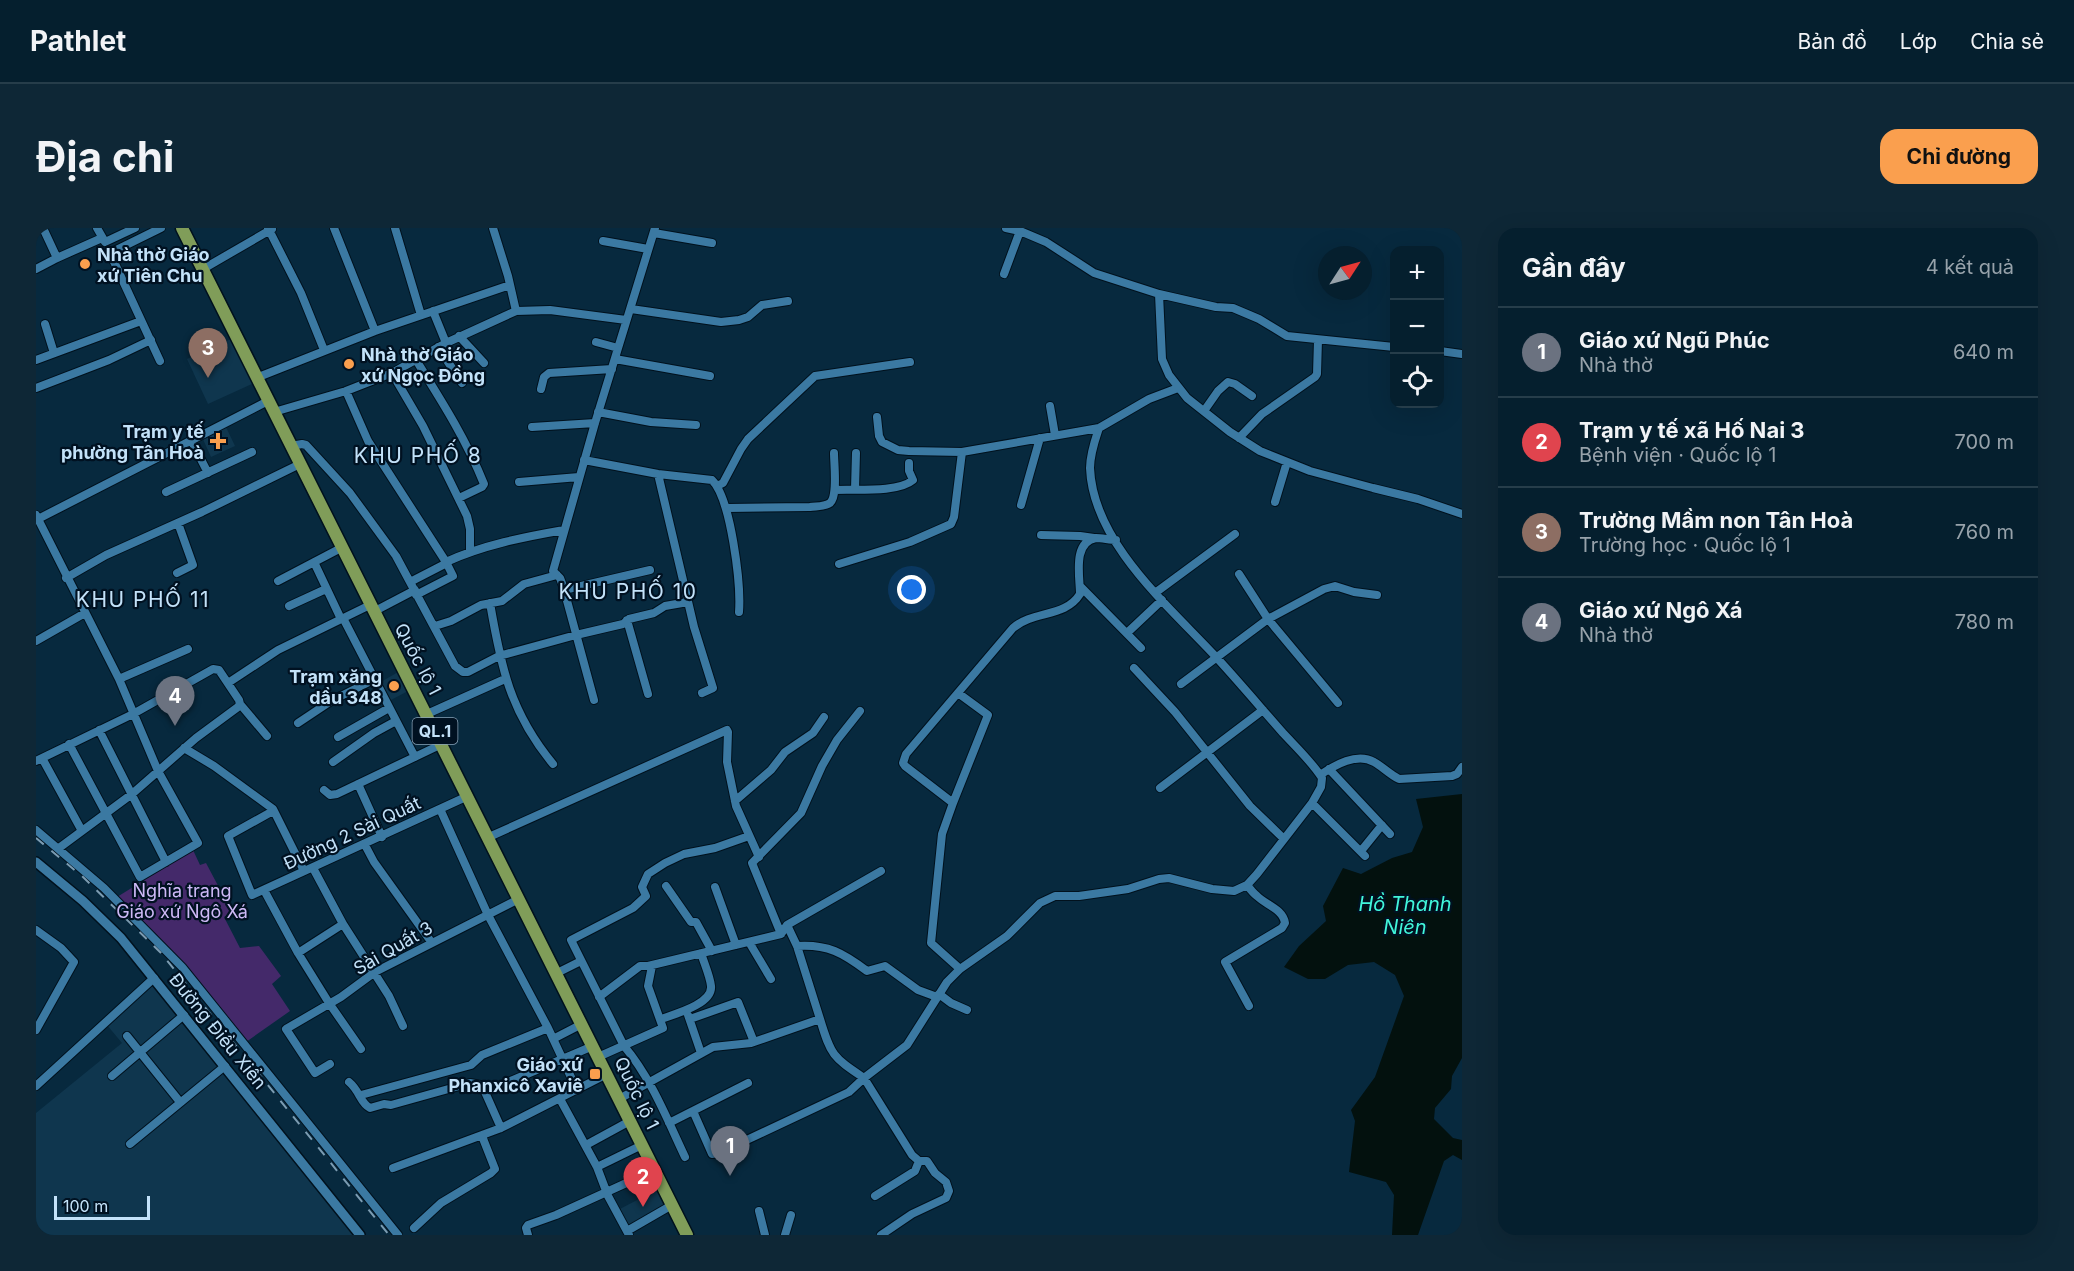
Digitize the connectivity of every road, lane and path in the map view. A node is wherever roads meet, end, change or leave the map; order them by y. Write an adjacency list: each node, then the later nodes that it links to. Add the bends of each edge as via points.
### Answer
1 (43, 228): 16 (street)
2 (97, 228): 12 (street)
3 (135, 228): 12 (street, via 105,242)
4 (161, 228): 28 (street, via 110,253)
5 (183, 228): 18 (highway, Quốc lộ 1 / QL.1)
6 (334, 228): 30 (street)
7 (395, 228): 26 (street)
8 (493, 228): 20 (street)
9 (270, 229): 18 (street); 39 (street)
10 (1012, 229): 19 (street); 21 (street, via 1046,242 1094,273)
11 (655, 230): 14 (street); 15 (street)
12 (102, 238): 16 (street)
13 (603, 241): 15 (street)
14 (712, 243)
15 (648, 249): 23 (street)
16 (57, 258): 17 (street)
17 (36, 268)
18 (203, 269): 52 (highway, Quốc lộ 1 / QL.1)
19 (1004, 274)
20 (510, 285): 24 (street); 25 (street)
21 (1160, 294): 33 (street, via 1233,308 1259,318 1287,336); 55 (street, via 1162,359)
22 (788, 301): 23 (street, via 762,305 739,320 721,322)
23 (631, 309): 27 (street)
24 (516, 310): 27 (street, via 550,310); 31 (street)
25 (433, 311): 26 (street); 35 (street)
26 (421, 315): 30 (street)
27 (626, 320): 38 (street)
28 (141, 321): 32 (street); 41 (street)
29 (45, 324): 41 (street)
30 (375, 331): 39 (street)
31 (459, 336): 35 (street); 48 (street)
32 (151, 340): 46 (street); 54 (street)
33 (1318, 340): 37 (street); 70 (street, via 1315,377 1262,414)
34 (596, 342): 38 (street)
35 (446, 343): 36 (street)
36 (438, 347): 45 (street); 53 (street)
37 (1390, 347)
38 (618, 348): 43 (street)
39 (324, 350): 52 (street)
40 (1444, 352): 42 (street)
41 (54, 353): 44 (street)
42 (1462, 354)
43 (615, 359): 49 (street); 51 (street)
44 (36, 360)
45 (416, 360): 50 (street); 89 (street, via 455,424 484,484)
46 (160, 361)
47 (910, 362): 85 (street, via 815,376 748,439 723,483)
48 (484, 363)
49 (612, 369): 56 (street, via 549,374 544,377); 62 (street)
50 (393, 373): 57 (street); 89 (street)
51 (710, 376)
52 (256, 378): 60 (highway, Quốc lộ 1 / QL.1)
53 (462, 383)
54 (36, 388)
55 (1178, 388): 61 (street); 67 (street, via 1149,399)
56 (542, 389)
57 (346, 391): 60 (street); 104 (street, via 368,441)
58 (1252, 396): 61 (street, via 1228,382)
59 (1050, 406): 68 (street)
60 (271, 407): 71 (street); 72 (highway, Quốc lộ 1 / QL.1)
61 (1204, 411): 70 (street)
62 (598, 412): 64 (street); 65 (street)
63 (877, 417): 74 (street, via 879,436 890,447 909,452)
64 (595, 423): 66 (street); 77 (street)
65 (696, 425)
66 (532, 427)
67 (1099, 428): 68 (street); 100 (street, via 1090,465 1091,478 1095,497)
68 (1055, 435): 69 (street)
69 (1040, 438): 74 (street); 91 (street)
70 (1239, 438): 78 (street)
71 (191, 440): 81 (street); 94 (street)
72 (291, 446): 80 (highway, Quốc lộ 1 / QL.1); 112 (street, via 306,445 350,493)
73 (252, 452): 81 (street)
74 (962, 452): 105 (street, via 951,524 910,542)
75 (834, 453): 87 (street)
76 (856, 453): 86 (street)
77 (584, 460): 82 (street); 83 (street)
78 (1287, 462): 90 (street); 93 (street)
79 (909, 463): 86 (street, via 913,480 909,484)
80 (300, 464): 95 (street); 101 (highway, Quốc lộ 1 / QL.1)
81 (208, 473): 88 (street)
82 (658, 474): 85 (street, via 712,480); 120 (street)
83 (579, 477): 84 (street); 96 (street)
84 (519, 482)
85 (717, 486): 92 (street)
86 (855, 489): 87 (street)
87 (835, 490): 92 (street, via 831,502 823,506)
88 (166, 492)
89 (459, 498): 102 (street, via 470,529)
90 (1275, 502)
91 (1021, 505)
92 (727, 508): 124 (street, via 740,577)
93 (1462, 514)
94 (37, 517): 110 (street)
95 (178, 523): 107 (street, via 193,565); 110 (street, via 106,555)
96 (564, 530): 102 (street); 109 (street, via 553,571)
97 (1235, 534): 117 (street)
98 (1041, 535): 99 (street)
99 (1095, 538): 100 (street); 113 (street, via 1082,548)
100 (1116, 540): 117 (street, via 1124,556)
101 (341, 548): 103 (street); 123 (highway, Quốc lộ 1 / QL.1)
102 (470, 551): 104 (street)
103 (314, 562): 111 (street); 114 (street)
104 (444, 563): 112 (street); 116 (street, via 453,578)
105 (839, 564)
106 (650, 570): 115 (street)
107 (177, 573)
108 (1239, 574): 127 (street)
109 (556, 575): 115 (street); 121 (street, via 524,584 502,602)
110 (66, 578): 125 (street)
111 (278, 581)
112 (410, 582): 116 (street)
113 (1080, 586): 130 (street); 144 (street, via 1080,594 1068,606 1024,619 1013,628)
114 (327, 589): 122 (street); 126 (street)
115 (564, 590): 131 (street)
116 (416, 592): 123 (street); 129 (street)
117 (1155, 593): 119 (street)
118 (1377, 595): 127 (street, via 1335,586)
119 (1162, 600): 130 (street); 136 (street)
120 (688, 602): 128 (street); 143 (street, via 713,688)
121 (490, 603): 129 (street); 135 (street)
122 (290, 606)
123 (372, 609): 126 (street); 153 (highway, Quốc lộ 1 / QL.1)
124 (739, 612)
125 (85, 613): 132 (street); 140 (street)
126 (342, 619): 138 (street); 141 (street, via 278,650)
127 (1268, 619): 136 (street); 147 (street)
128 (627, 620): 131 (street); 145 (street)
129 (435, 626): 135 (street, via 455,666 463,672)
130 (1127, 633): 133 (street)
131 (576, 635): 135 (street); 146 (street)
132 (36, 641)
133 (1141, 648)
134 (188, 649): 140 (street)
135 (499, 656): 139 (street)
136 (1216, 657): 142 (street); 150 (street)
137 (1134, 668): 163 (street)
138 (375, 679): 149 (street); 156 (street)
139 (505, 679): 153 (street); 167 (street, via 528,729)
140 (119, 680): 152 (street)
141 (228, 683): 148 (street); 152 (street, via 219,670 213,669)
142 (1182, 684)
143 (702, 693)
144 (958, 693): 178 (street, via 988,715); 178 (street, via 906,754 903,763)
145 (648, 694)
146 (594, 699)
147 (1338, 703)
148 (240, 704): 158 (street); 162 (street)
149 (390, 708): 155 (street); 159 (street)
150 (1263, 710): 163 (street); 171 (street)
151 (861, 711): 193 (street, via 837,740 801,813)
152 (133, 714): 157 (street); 170 (street)
153 (427, 714): 161 (highway, Quốc lộ 1 / QL.1)
154 (824, 717): 177 (street, via 813,733 785,752 771,770)
155 (396, 721): 164 (street); 166 (street)
156 (298, 723)
157 (99, 730): 160 (street); 175 (street)
158 (267, 736)
159 (338, 737)
160 (69, 744): 165 (street); 182 (street)
161 (442, 744): 164 (street); 176 (highway, Quốc lộ 1 / QL.1)
162 (184, 748): 170 (street); 181 (street)
163 (1208, 751): 173 (street); 190 (street, via 1250,806)
164 (415, 757): 172 (street)
165 (39, 760): 185 (street)
166 (333, 762)
167 (553, 764)
168 (1462, 766): 169 (street, via 1452,776 1398,779 1368,759 1359,758)
169 (1329, 769): 171 (street); 183 (street)
170 (159, 771): 175 (street); 195 (street, via 198,843)
171 (1320, 775): 179 (street, via 1321,787)
172 (358, 784): 174 (street, via 333,795); 187 (street)
173 (1160, 788)
174 (324, 790)
175 (132, 794): 182 (street); 195 (street)
176 (468, 796): 180 (street, Đường 2 Sài Quất); 188 (highway, Quốc lộ 1 / QL.1)
177 (735, 801): 188 (street, via 725,730); 189 (street)
178 (953, 803): 218 (street, via 942,834 931,943)
179 (1312, 803): 183 (street, via 1363,853); 190 (street)
180 (440, 809): 187 (street, Đường 2 Sài Quất); 204 (street)
181 (273, 811): 197 (street); 202 (street, Đường 2 Sài Quất, via 228,836 252,895)
182 (106, 814): 185 (street); 195 (street, via 140,877)
183 (1382, 825): 186 (street)
184 (36, 830): 192 (street)
185 (82, 831): 192 (street)
186 (1390, 834)
187 (382, 837): 191 (street, Đường 2 Sài Quất)
188 (489, 837): 203 (highway, Quốc lộ 1 / QL.1)
189 (749, 837): 193 (street); 216 (street, via 684,854 650,873 642,883 646,896 637,906 571,940)
190 (1284, 840): 199 (street)
191 (365, 845): 196 (street, Đường 2 Sài Quất); 210 (street)
192 (59, 848): 285 (street, via 135,917 182,967)
193 (759, 857): 208 (street, via 752,863)
194 (36, 862): 221 (street, Đường Điều Xiển, via 122,938)
195 (166, 862)
196 (313, 868): 197 (street, Đường 2 Sài Quất); 205 (street)
197 (304, 871): 202 (street, Đường 2 Sài Quất)
198 (880, 871): 206 (street)
199 (1247, 885): 218 (street, via 1234,891 1220,891 1169,878 1128,889 1056,896 1040,903 1007,936); 227 (street, via 1279,912 1285,923 1225,962)
200 (666, 886): 213 (street, via 691,922 696,922)
201 (714, 887): 211 (street)
202 (264, 890): 214 (street)
203 (519, 899): 204 (street, Sài Quất 3); 220 (highway, Quốc lộ 1 / QL.1)
204 (488, 915): 210 (street, Sài Quất 3); 237 (street)
205 (343, 924): 214 (street); 219 (street)
206 (788, 925): 208 (street); 212 (street)
207 (36, 930): 238 (street, via 74,962)
208 (781, 934): 209 (street)
209 (748, 942): 211 (street); 222 (street)
210 (432, 943): 219 (street, Sài Quất 3)
211 (736, 945): 213 (street)
212 (797, 946): 223 (street, via 815,945 846,955 867,971 885,966 918,990); 234 (street)
213 (712, 951): 215 (street)
214 (298, 953): 225 (street)
215 (701, 954): 217 (street); 226 (street, via 712,987 709,996)
216 (581, 961): 220 (street); 224 (street)
217 (652, 966): 224 (street, via 640,966); 232 (street, via 648,986)
218 (960, 969): 223 (street)
219 (375, 972): 225 (street, Sài Quất 3); 236 (street)
220 (557, 973): 235 (highway, Quốc lộ 1 / QL.1)
221 (154, 978): 231 (street, Đường Điều Xiển); 256 (street)
222 (771, 979)
223 (938, 995): 229 (street); 252 (street, via 907,1045)
224 (598, 997): 242 (street)
225 (328, 1003): 243 (street); 248 (street, Sài Quất 3, via 286,1030 315,1072)
226 (699, 1004): 228 (street); 230 (street)
227 (1249, 1006)
228 (687, 1009): 232 (street); 233 (street)
229 (967, 1010)
230 (703, 1014): 233 (street); 241 (street, via 738,1002)
231 (184, 1015): 245 (street); 249 (street, Đường Điều Xiển)
232 (661, 1019): 242 (street, via 663,1028)
233 (690, 1019): 246 (street)
234 (820, 1019): 241 (street); 252 (street, via 831,1052)
235 (582, 1024): 240 (street); 244 (highway, Quốc lộ 1 / QL.1)
236 (403, 1026)
237 (548, 1028): 240 (street); 259 (street, via 482,1055 471,1065)
238 (36, 1030)
239 (127, 1036): 245 (street)
240 (553, 1039): 247 (street)
241 (754, 1042): 246 (street, via 713,1047)
242 (624, 1046): 244 (street); 254 (street)
243 (360, 1049)
244 (596, 1051): 247 (street); 250 (highway, Quốc lộ 1 / QL.1)
245 (140, 1052): 251 (street); 262 (street)
246 (702, 1053): 254 (street)
247 (562, 1059): 257 (street); 258 (street)
248 (330, 1064)
249 (225, 1066): 262 (street); 284 (street, Đường Điều Xiển)
250 (607, 1074): 257 (street); 261 (highway, Quốc lộ 1 / QL.1)
251 (112, 1076)
252 (864, 1078): 263 (street, via 849,1092 719,1153 712,1154); 272 (street)
253 (349, 1082): 259 (street)
254 (648, 1082): 261 (street); 265 (street)
255 (748, 1083): 263 (street)
256 (36, 1086)
257 (577, 1090): 260 (street)
258 (484, 1092): 259 (street, via 480,1085 470,1083 370,1108); 266 (street)
259 (361, 1095)
260 (560, 1099): 266 (street); 269 (street)
261 (619, 1099): 264 (highway, Quốc lộ 1 / QL.1)
262 (180, 1102): 268 (street)
263 (693, 1111): 265 (street)
264 (630, 1121): 269 (street); 270 (highway, Quốc lộ 1 / QL.1)
265 (669, 1123): 271 (street)
266 (501, 1128): 267 (street)
267 (482, 1136): 274 (street); 281 (street, via 495,1169 441,1203)
268 (130, 1144)
269 (585, 1145): 273 (street)
270 (642, 1145): 273 (street); 275 (highway, Quốc lộ 1 / QL.1)
271 (685, 1157)
272 (919, 1161): 277 (street, via 915,1171); 282 (street, via 929,1163 946,1182 949,1194 912,1214)
273 (597, 1167): 276 (street)
274 (393, 1168)
275 (655, 1170): 276 (street); 278 (highway, Quốc lộ 1 / QL.1)
276 (607, 1191): 283 (street); 286 (street, via 528,1225)
277 (875, 1196)
278 (672, 1205): 283 (street); 287 (highway, Quốc lộ 1 / QL.1)
279 (759, 1210): 288 (street)
280 (791, 1215): 289 (street)
281 (414, 1228)
282 (895, 1231): 290 (street)
283 (628, 1233)
284 (360, 1235)
285 (398, 1235)
286 (528, 1235)
287 (687, 1235)
288 (765, 1235)
289 (784, 1235)
290 (882, 1235)

